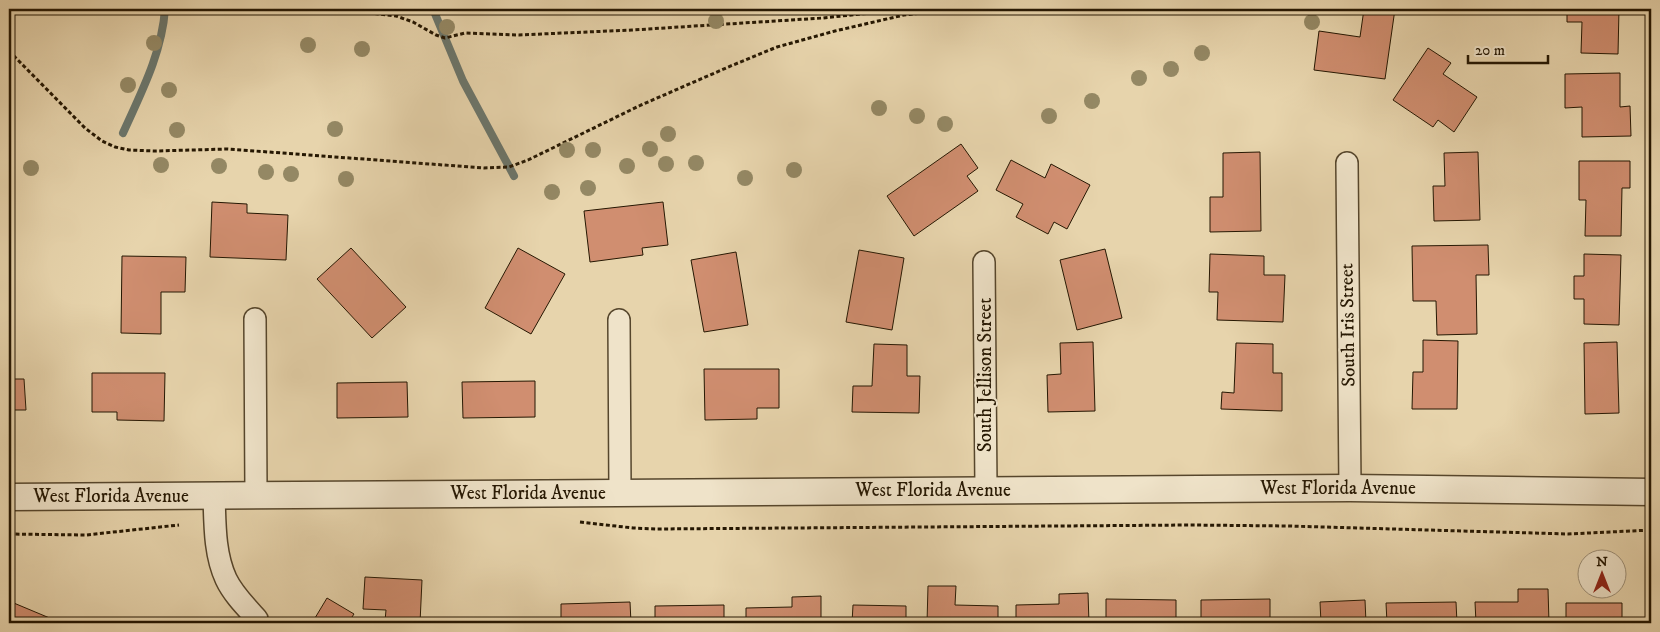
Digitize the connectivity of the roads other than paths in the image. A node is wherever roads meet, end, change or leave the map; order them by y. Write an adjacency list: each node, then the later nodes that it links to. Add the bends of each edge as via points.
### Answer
1 (1347, 162): 5 (street, South Iris Street)
2 (984, 262): 6 (street, South Jellison Street)
3 (255, 319): 9 (street)
4 (619, 320): 8 (street)
5 (1350, 488): 6 (street, West Florida Avenue); 7 (street, West Florida Avenue)
6 (986, 489): 8 (street, West Florida Avenue)
7 (1651, 492)
8 (620, 493): 9 (street, West Florida Avenue)
9 (256, 494): 10 (street, West Florida Avenue)
10 (214, 495): 11 (street, West Florida Avenue); 12 (street, West Florida Avenue, via 218,553 226,580)
11 (9, 497)
12 (257, 619)

